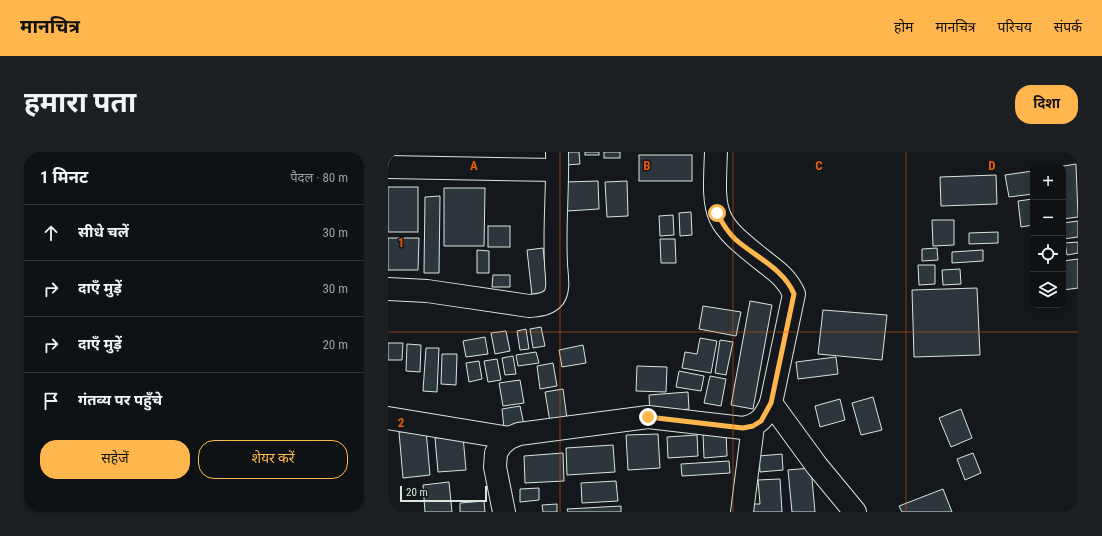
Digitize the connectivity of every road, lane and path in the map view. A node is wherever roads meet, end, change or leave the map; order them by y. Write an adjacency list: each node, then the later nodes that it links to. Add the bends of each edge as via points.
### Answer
1 (716, 152): 5 (street, via 714,195 722,224 735,239 783,276 794,294)
2 (557, 161): 3 (street); 4 (street, via 557,286 555,296 549,301 542,305 529,306 427,291)
3 (388, 167)
4 (388, 289)
5 (771, 403): 7 (street, via 766,414); 11 (street, via 817,466)
6 (388, 418): 8 (street)
7 (753, 426): 8 (street, via 743,428 648,417 519,434); 10 (street)
8 (509, 438): 9 (street, via 496,453 495,467)
9 (504, 512)
10 (742, 512)
11 (855, 512)

